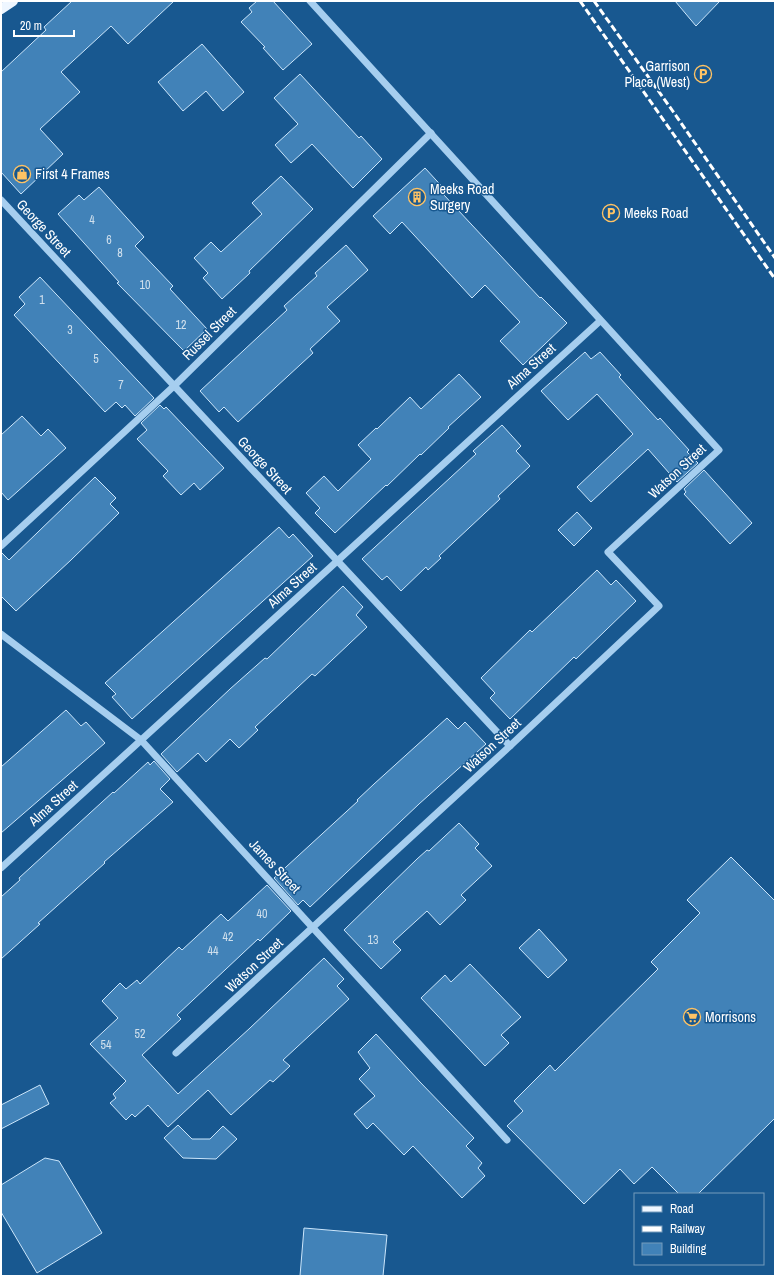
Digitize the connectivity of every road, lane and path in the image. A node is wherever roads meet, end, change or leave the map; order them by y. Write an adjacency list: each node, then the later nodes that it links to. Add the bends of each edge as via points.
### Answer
1 (13, 1): 3 (main road)
2 (310, 1): 4 (street)
3 (1, 9)
4 (431, 133): 6 (street); 7 (street, Russel Street)
5 (1, 200): 7 (street, George Street)
6 (600, 321): 9 (street, Alma Street); 12 (street, Watson Street, via 719,450 608,552 659,606)
7 (174, 386): 8 (street, Russel Street); 9 (street, George Street)
8 (1, 546)
9 (337, 561): 11 (street, Alma Street); 12 (street, George Street)
10 (1, 634): 11 (street, James Street)
11 (141, 740): 13 (street, Alma Street); 14 (street, James Street)
12 (510, 746): 14 (street, Watson Street)
13 (1, 868)
14 (314, 928): 15 (street, Watson Street); 16 (street, James Street)
15 (176, 1053)
16 (507, 1140)

